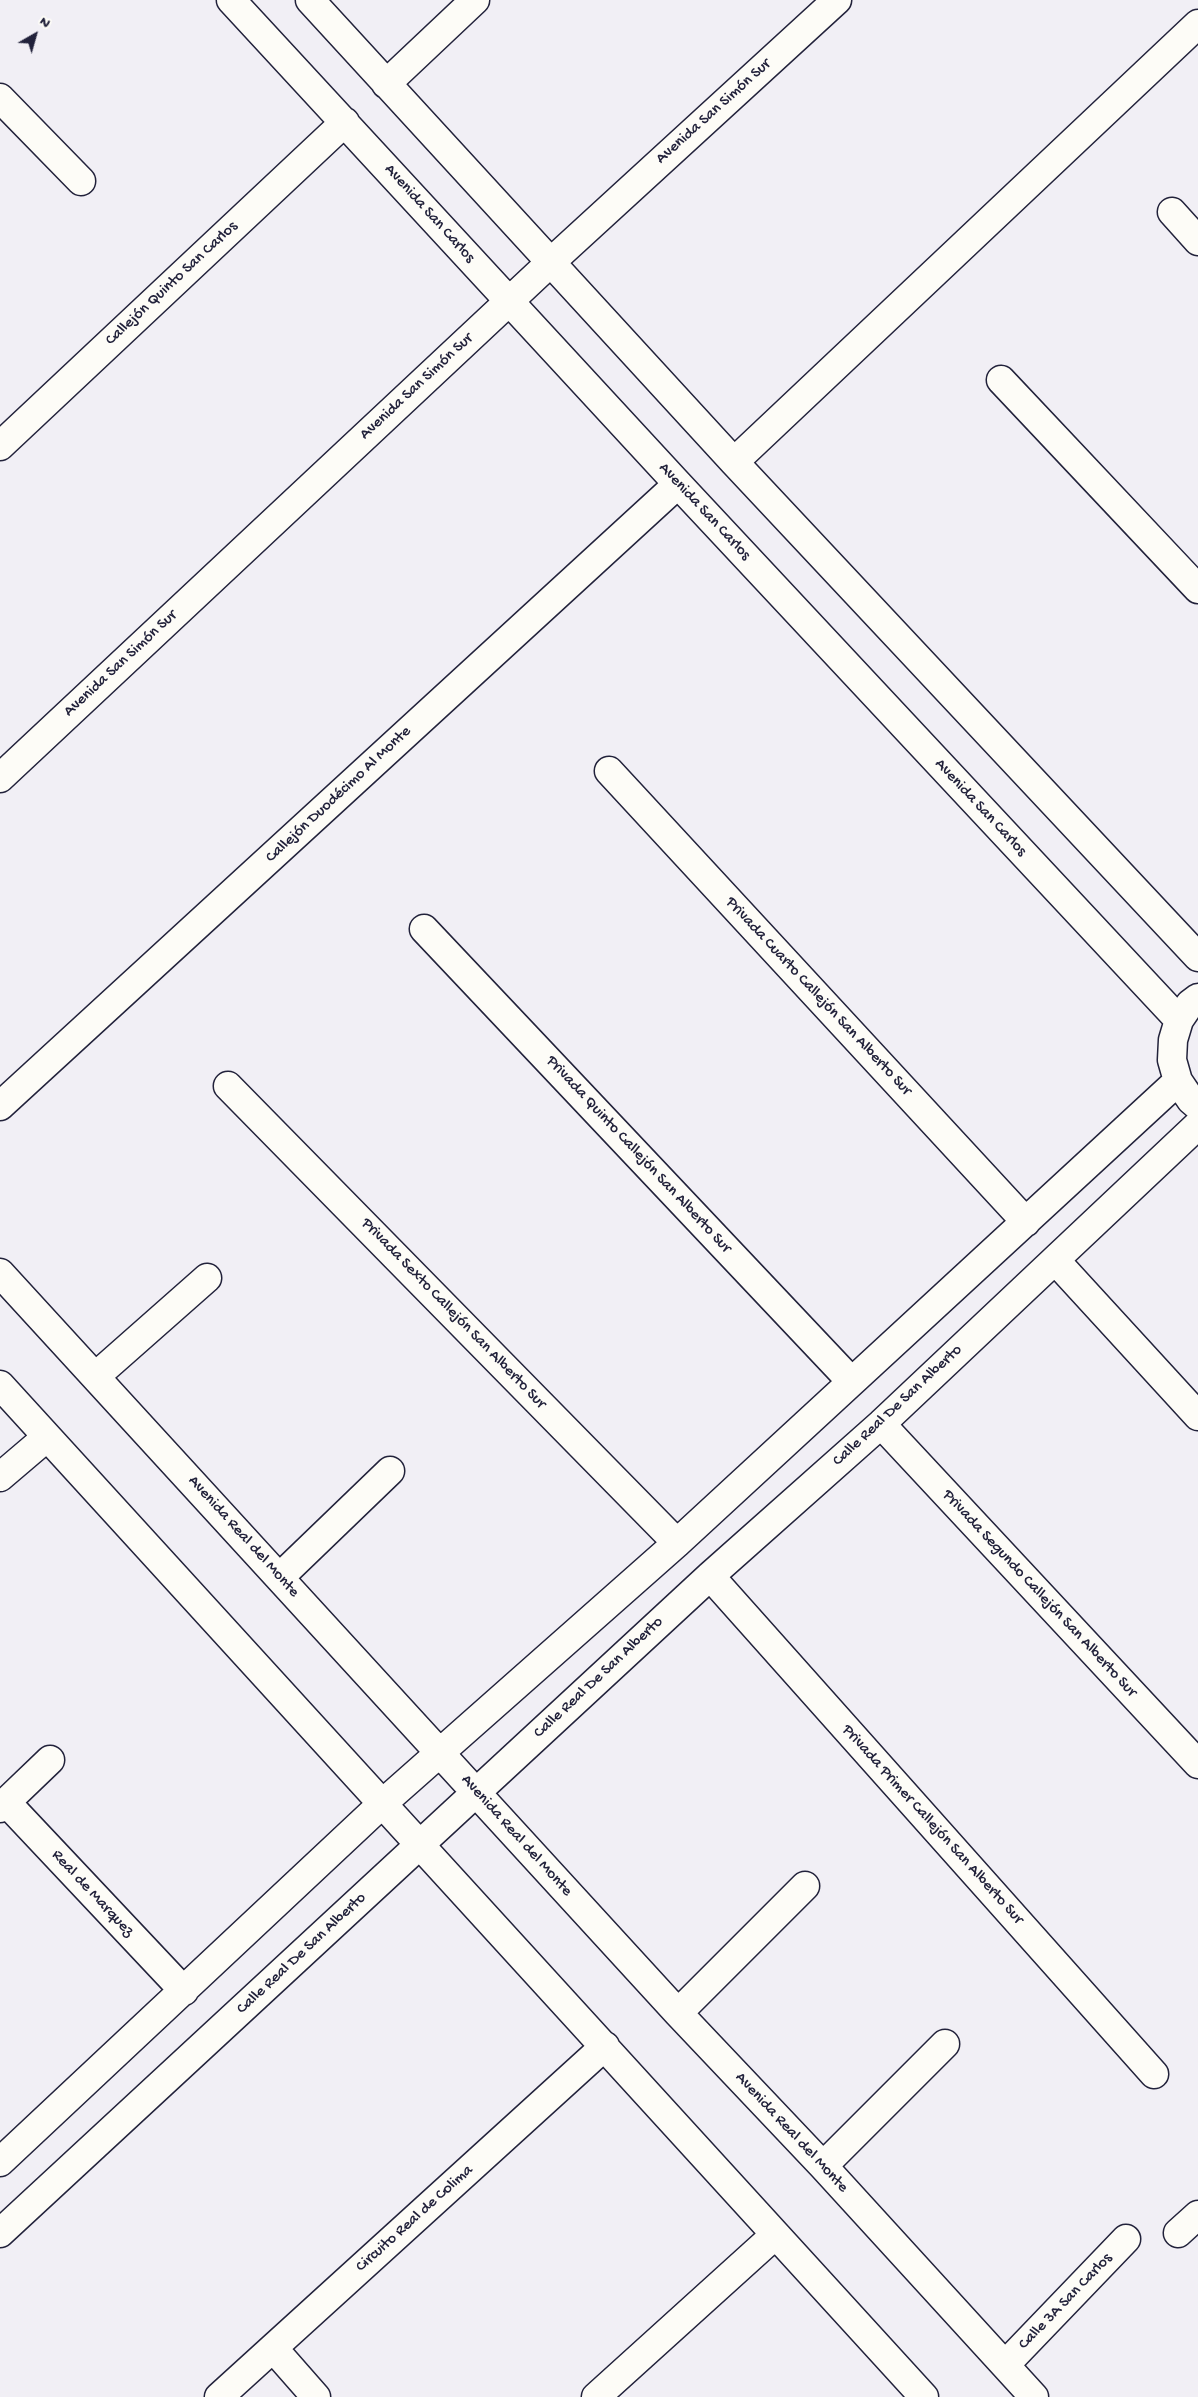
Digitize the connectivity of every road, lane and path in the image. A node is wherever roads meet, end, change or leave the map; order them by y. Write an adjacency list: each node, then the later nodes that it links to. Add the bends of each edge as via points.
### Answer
1 (231, 0): 8 (street, Avenida San Carlos)
2 (310, 0): 6 (street)
3 (475, 0): 6 (street)
4 (837, 0): 12 (street, Avenida San Simón Sur)
5 (1198, 24): 16 (street)
6 (386, 84): 12 (street)
7 (0, 98): 9 (street)
8 (345, 122): 13 (street, Avenida San Carlos); 15 (street, Callejón Quinto San Carlos)
9 (81, 181)
10 (1172, 212): 11 (street)
11 (1198, 241)
12 (551, 262): 13 (street, Avenida San Simón Sur); 16 (street)
13 (509, 301): 17 (street, Avenida San Carlos); 20 (street, Avenida San Simón Sur)
14 (1001, 380): 18 (street)
15 (0, 446)
16 (734, 462): 22 (street)
17 (678, 484): 24 (street, Avenida San Carlos); 27 (street, Callejón Duodécimo Al Monte)
18 (1198, 589)
19 (609, 771): 30 (street, Privada Cuarto Callejón San Alberto Sur)
20 (0, 778)
21 (424, 929): 35 (street, Privada Quinto Callejón San Alberto Sur)
22 (1198, 956)
23 (1198, 998): 24 (street)
24 (1179, 1020): 25 (street, via 1172,1060)
25 (1178, 1081): 28 (street); 30 (street)
26 (228, 1086): 42 (street, Privada Sexto Callejón San Alberto Sur)
27 (0, 1106)
28 (1198, 1106)
29 (1198, 1125): 31 (street, Calle Real De San Alberto)
30 (1026, 1222): 35 (street)
31 (1055, 1260): 37 (street); 38 (street, Calle Real De San Alberto)
32 (0, 1273): 34 (street, Avenida Real del Monte)
33 (207, 1278): 34 (street)
34 (96, 1376): 44 (street, Avenida Real del Monte)
35 (851, 1381): 42 (street)
36 (0, 1385): 39 (street)
37 (1198, 1416)
38 (881, 1424): 43 (street, Calle Real De San Alberto); 47 (street, Privada Segundo Callejón San Alberto Sur)
39 (47, 1437): 41 (street); 49 (street)
40 (390, 1471): 44 (street)
41 (0, 1477)
42 (677, 1543): 45 (street)
43 (710, 1576): 48 (street, Calle Real De San Alberto); 57 (street, Privada Primer Callejón San Alberto Sur)
44 (280, 1577): 45 (street, Avenida Real del Monte)
45 (440, 1753): 48 (street, Avenida Real del Monte); 49 (street)
46 (50, 1760): 50 (street)
47 (1198, 1764)
48 (475, 1792): 51 (street, Calle Real De San Alberto); 54 (street, Avenida Real del Monte)
49 (383, 1803): 51 (street); 53 (street)
50 (3, 1805): 53 (street, Real de Marquez)
51 (420, 1844): 56 (street); 61 (street, Calle Real De San Alberto)
52 (806, 1886): 54 (street)
53 (184, 1991): 58 (street)
54 (678, 2013): 59 (street, Avenida Real del Monte)
55 (945, 2044): 59 (street)
56 (604, 2046): 63 (street); 65 (street, Circuito Real de Colima)
57 (1154, 2074)
58 (0, 2162)
59 (823, 2166): 66 (street, Avenida Real del Monte)
60 (1198, 2215): 62 (street)
61 (0, 2233)
62 (1178, 2233)
63 (776, 2235): 69 (street); 70 (street)
64 (1126, 2239): 66 (street, Calle 3A San Carlos)
65 (273, 2348): 67 (street, Circuito Real de Colima); 68 (street)
66 (1005, 2365): 71 (street, Avenida Real del Monte)
67 (219, 2397)
68 (316, 2397)
69 (596, 2397)
70 (924, 2397)
71 (1034, 2397)

